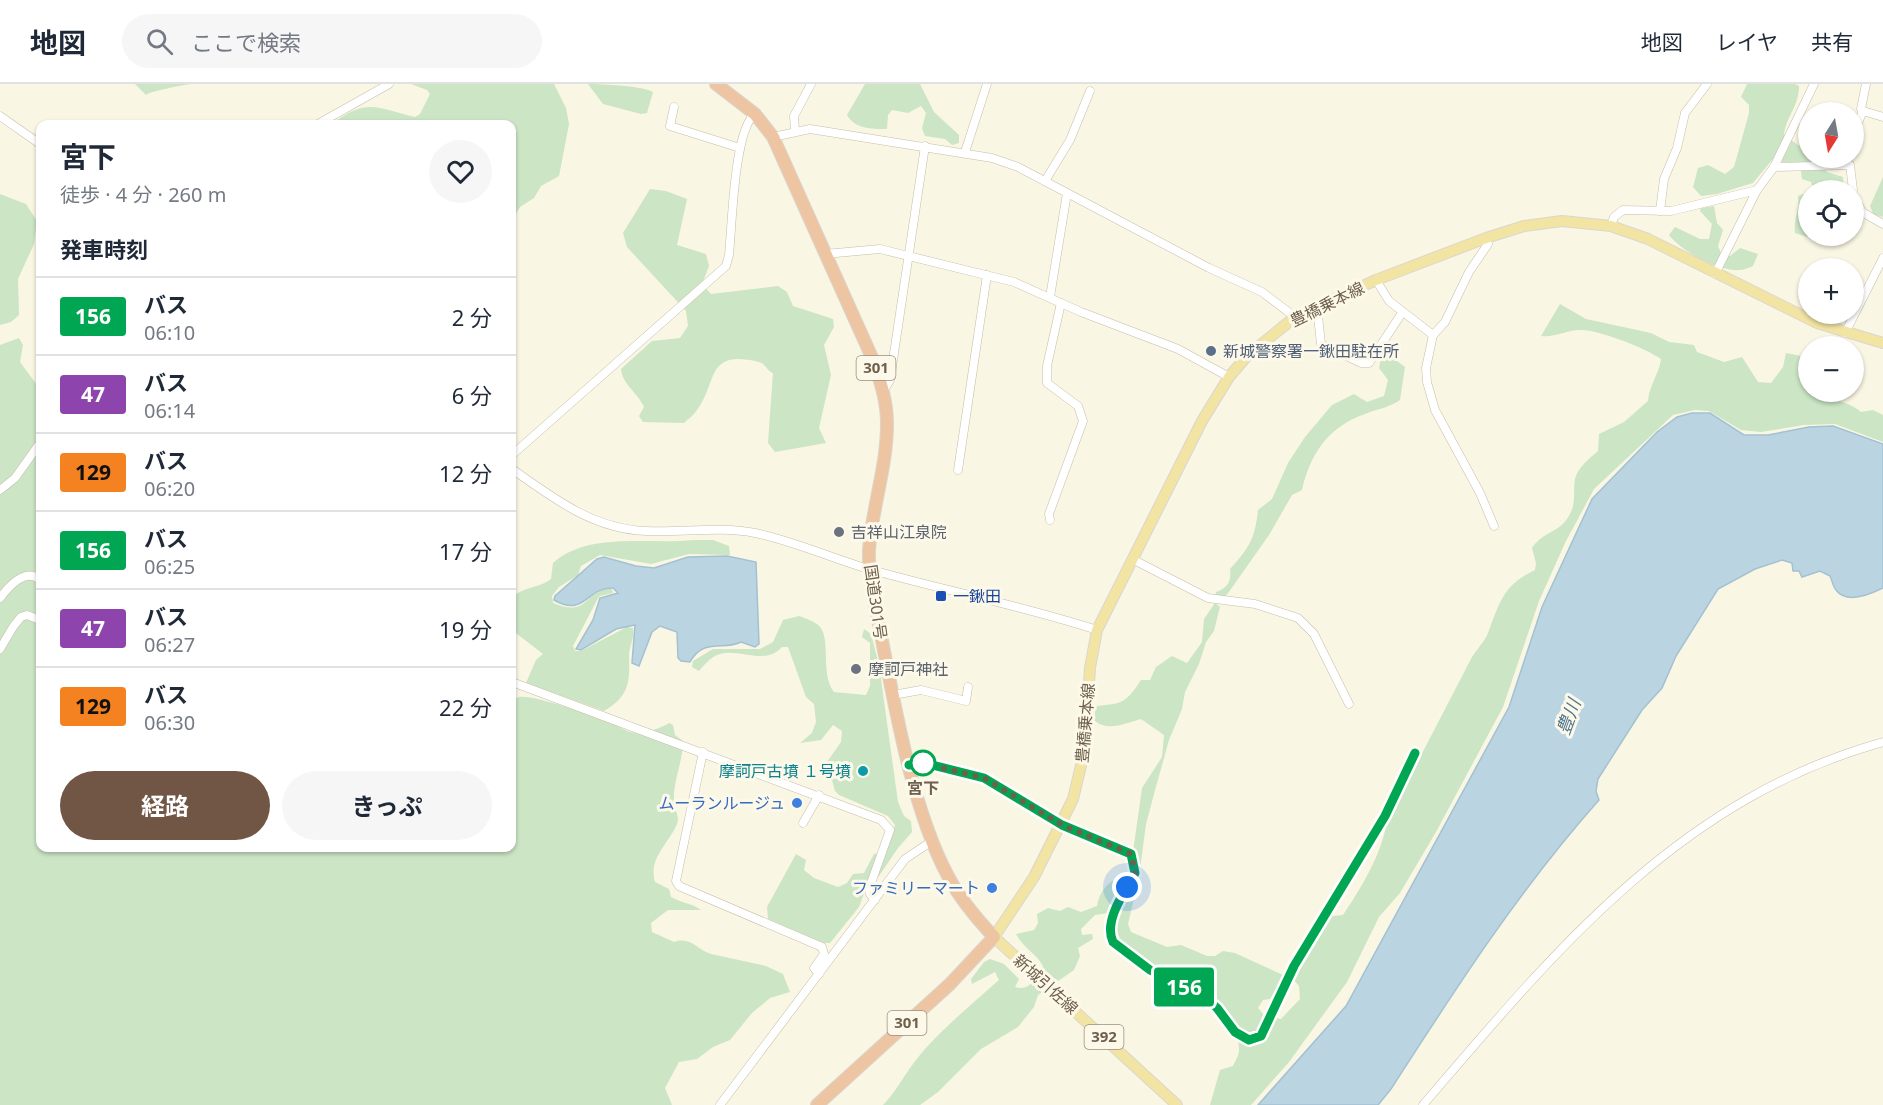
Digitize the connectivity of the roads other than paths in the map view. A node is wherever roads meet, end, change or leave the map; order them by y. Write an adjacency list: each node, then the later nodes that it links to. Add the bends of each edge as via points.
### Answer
1 (389, 84): 15 (street)
2 (716, 84): 12 (highway, 国道301号 / 301)
3 (811, 84): 16 (street, via 794,116)
4 (987, 84): 21 (street)
5 (1707, 84): 27 (street, via 1685,113 1664,179)
6 (1814, 84): 23 (street)
7 (1866, 84): 9 (street)
8 (1090, 91): 24 (street, via 1070,140)
9 (1862, 102)
10 (674, 107): 20 (street, via 670,126)
11 (1864, 111): 14 (street)
12 (755, 114): 17 (highway, 国道301号 / 301); 20 (street, via 748,122)
13 (0, 116): 18 (street)
14 (1883, 117)
15 (325, 120)
16 (795, 131): 17 (street); 19 (street, via 818,130)
17 (773, 137): 32 (highway, 国道301号 / 301)
18 (36, 141)
19 (925, 146): 21 (street); 33 (street)
20 (740, 148): 49 (street, via 726,266)
21 (965, 152): 24 (street, via 1018,167)
22 (1798, 165): 23 (street)
23 (1774, 167): 25 (street)
24 (1045, 181): 26 (street)
25 (1757, 190): 27 (street); 35 (street)
26 (1066, 193): 38 (street); 42 (street, via 1262,292)
27 (1660, 211): 30 (street, via 1623,210)
28 (1864, 213): 29 (street)
29 (1883, 224)
30 (1611, 226): 31 (main road, 豊橋乗本線, via 1562,221 1524,226); 35 (main road, 豊橋乗本線, via 1648,239)
31 (1486, 238): 37 (main road, 豊橋乗本線); 44 (street, via 1488,244 1469,272 1445,322)
32 (825, 254): 33 (street, via 871,248); 47 (highway, 国道301号 / 301, via 874,362)
33 (909, 256): 36 (street); 47 (street, via 890,380)
34 (1883, 258): 43 (street)
35 (1715, 274): 43 (main road, 豊橋乗本線)
36 (987, 275): 38 (street); 50 (street)
37 (1376, 280): 40 (main road, 豊橋乗本線); 41 (street)
38 (1050, 297): 39 (street)
39 (1061, 303): 46 (street, via 1178,349); 53 (street, via 1047,383 1078,406 1083,421)
40 (1317, 307): 41 (street, via 1321,344 1361,363 1369,363); 42 (main road, 豊橋乗本線)
41 (1402, 313): 44 (street)
42 (1295, 317): 46 (main road, 豊橋乗本線, via 1266,337)
43 (1845, 333): 45 (main road, 豊橋乗本線)
44 (1433, 334): 54 (street, via 1426,368 1430,395)
45 (1883, 343)
46 (1228, 377): 55 (main road, 豊橋乗本線)
47 (883, 391): 56 (highway, 国道301号 / 301, via 887,425 869,551)
48 (36, 449): 52 (street, via 15,478)
49 (516, 451)
50 (958, 470)
51 (516, 472): 56 (street, via 565,506 607,525 644,531 753,533)
52 (0, 490)
53 (1050, 520)
54 (1494, 526)
55 (1132, 559): 60 (main road, 豊橋乗本線); 65 (street, via 1208,598 1255,604 1298,618 1314,634)
56 (870, 570): 60 (street); 64 (highway, 国道301号 / 301)
57 (36, 576): 58 (street, via 18,579)
58 (0, 598)
59 (36, 618): 61 (street, via 21,617)
60 (1097, 630): 72 (main road, 豊橋乗本線, via 1090,668 1085,749)
61 (0, 650)
62 (516, 683): 67 (street)
63 (968, 687): 64 (street, via 966,701 921,690)
64 (893, 695): 69 (highway, 国道301号 / 301)
65 (1349, 704)
66 (1883, 742): 80 (street, via 1817,763 1732,806 1693,832 1587,922)
67 (703, 752): 70 (street); 76 (street, via 676,881 822,947 824,954 814,968)
68 (1415, 753): 72 (street, via 1385,816 1294,966 1261,1036 1249,1040 1235,1032 1200,993 1150,970 1113,942 1111,926 1135,873 1131,854)
69 (909, 765): 72 (street, via 924,763 984,778); 73 (highway, 国道301号 / 301)
70 (819, 795): 71 (street); 74 (street, via 888,825 890,830 870,886)
71 (803, 823)
72 (1062, 825): 75 (main road, 豊橋乗本線, via 1034,877)
73 (932, 841): 74 (street, via 905,859); 75 (highway, 国道301号 / 301, via 963,900)
74 (875, 900): 76 (street)
75 (994, 937): 78 (highway, 301, via 950,984); 79 (main road, 新城引佐線 / 392)
76 (819, 974): 77 (street)
77 (720, 1105)
78 (817, 1105)
79 (1177, 1105)
80 (1423, 1105)

